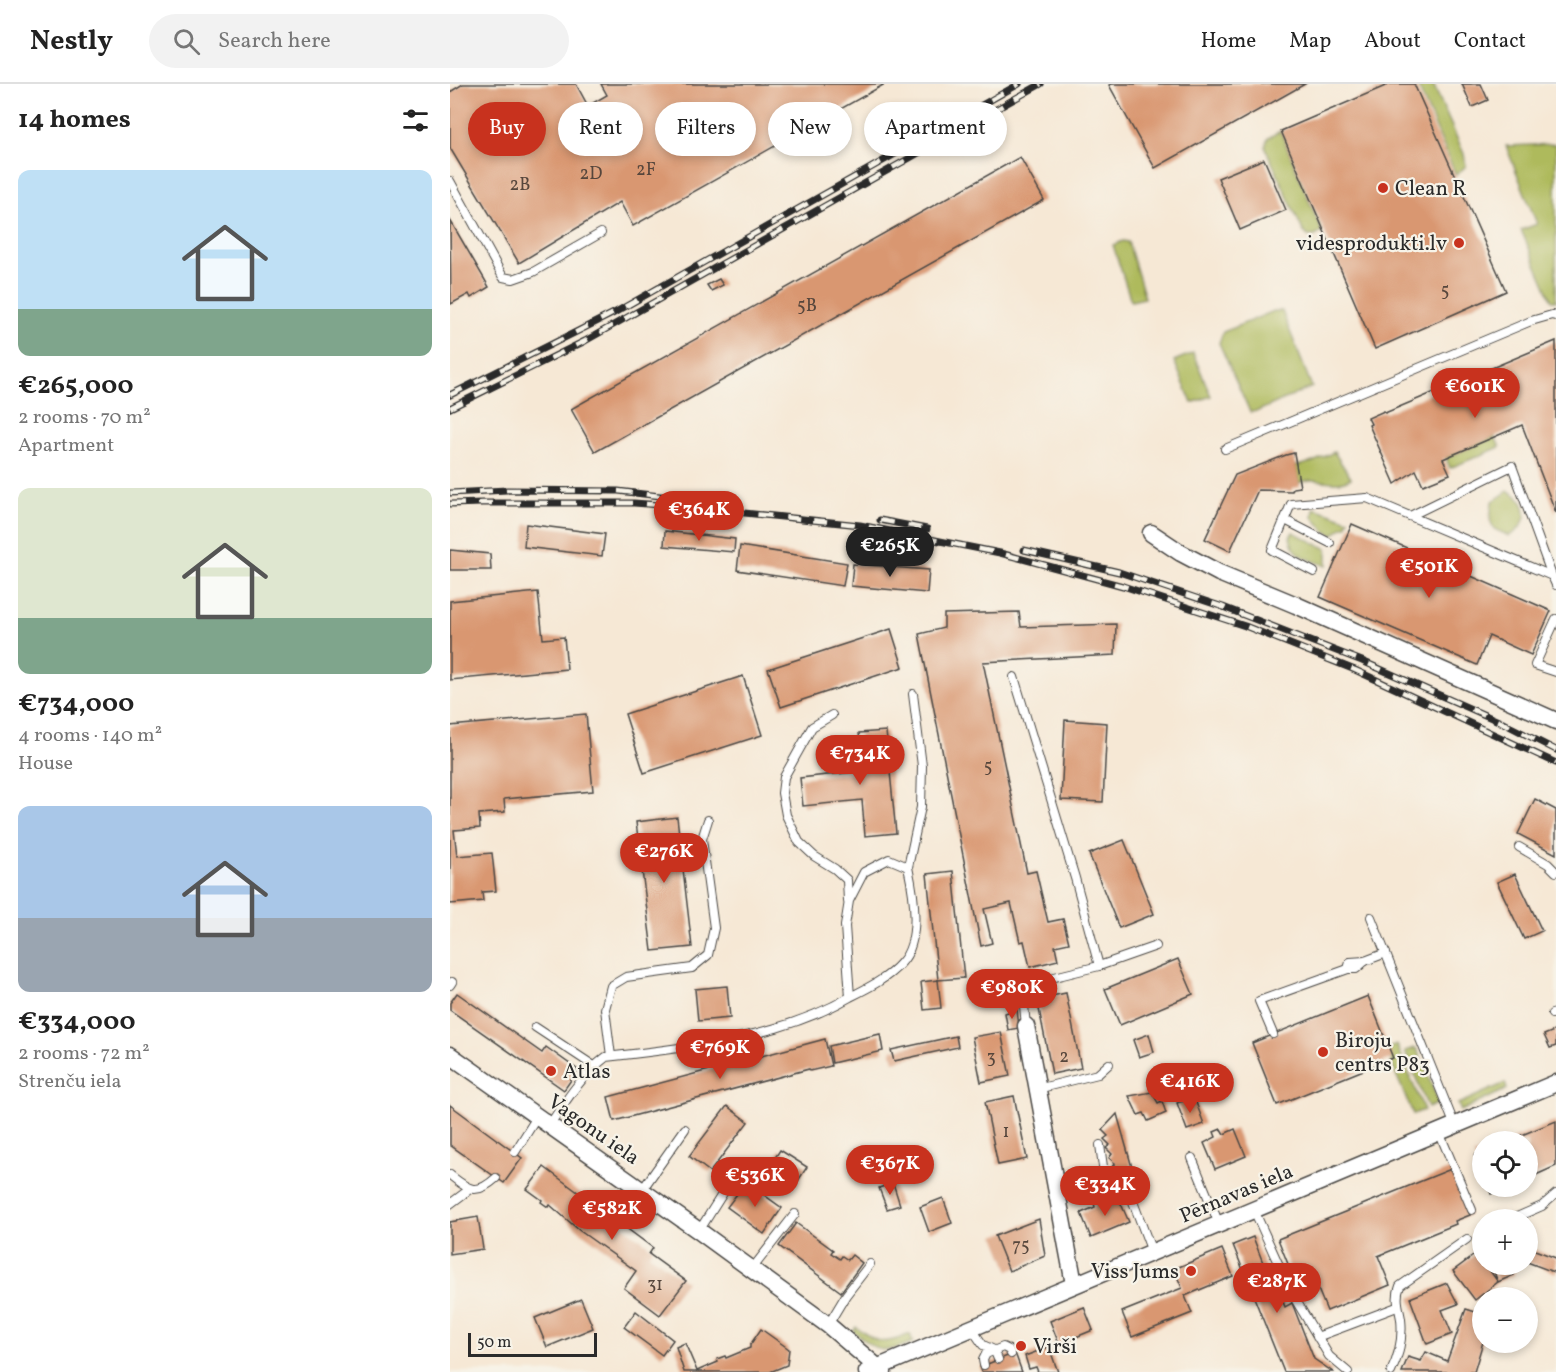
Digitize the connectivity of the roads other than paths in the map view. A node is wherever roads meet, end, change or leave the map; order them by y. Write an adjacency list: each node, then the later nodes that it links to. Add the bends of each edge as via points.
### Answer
1 (450, 181): 2 (lane, via 503,277 513,279 533,272)
2 (601, 233)
3 (1556, 316): 4 (lane, via 1532,321)
4 (1225, 449)
5 (1410, 516): 6 (lane, via 1367,498 1291,504); 10 (lane); 10 (lane, via 1512,466)
6 (1285, 520): 8 (lane); 9 (lane, via 1272,550)
7 (1151, 533): 17 (street, via 1219,573)
8 (1330, 543)
9 (1314, 572)
10 (1552, 576): 11 (lane)
11 (1556, 585)
12 (1556, 619): 13 (lane, via 1535,665)
13 (1556, 672)
14 (1014, 677): 26 (lane)
15 (913, 694): 20 (lane, via 922,766 921,807)
16 (832, 715): 22 (lane, via 812,727 784,777 782,793 786,815 799,842 847,880)
17 (1556, 721)
18 (708, 820): 32 (lane, via 702,839 714,928 708,956 692,968 626,977 611,986 605,1009)
19 (1519, 847): 21 (lane)
20 (908, 867): 22 (lane, via 889,859 864,872); 27 (lane, via 915,918 911,944 902,962 869,988)
21 (1556, 872)
22 (849, 901): 27 (lane, via 845,926)
23 (1371, 917): 25 (lane)
24 (1156, 946): 26 (lane)
25 (1386, 953): 30 (lane, via 1356,969 1259,1001); 39 (lane)
26 (1099, 966): 28 (lane, via 1022,985)
27 (850, 997): 32 (lane, via 831,1008 747,1035)
28 (1026, 1026): 36 (street)
29 (535, 1027): 34 (lane)
30 (1273, 1034)
31 (450, 1055): 37 (street, Vagonu iela)
32 (611, 1056): 34 (lane)
33 (1109, 1064): 36 (lane, via 1098,1074)
34 (594, 1066): 37 (lane)
35 (1556, 1083): 39 (street, Pērnavas iela)
36 (1036, 1089): 62 (street)
37 (543, 1121): 41 (lane); 48 (street, Vagonu iela)
38 (685, 1129): 48 (lane)
39 (1447, 1129): 53 (street, Pērnavas iela); 54 (lane)
40 (1100, 1144): 46 (lane)
41 (515, 1152)
42 (1192, 1158): 56 (lane)
43 (735, 1174): 57 (lane)
44 (450, 1175): 47 (lane)
45 (496, 1178): 47 (lane, via 482,1189)
46 (1105, 1181): 49 (lane); 59 (lane, via 1123,1188 1132,1198)
47 (470, 1189): 51 (lane)
48 (642, 1190): 57 (street, Vagonu iela)
49 (1092, 1192)
50 (1556, 1194): 52 (lane)
51 (450, 1204)
52 (1535, 1209)
53 (1254, 1210): 56 (street, Pērnavas iela); 66 (lane, via 1291,1292)
54 (1472, 1210)
55 (795, 1214): 61 (lane)
56 (1220, 1224): 59 (street, Pērnavas iela)
57 (699, 1231): 61 (street, Vagonu iela)
58 (1467, 1239): 63 (lane, via 1400,1286)
59 (1152, 1252): 62 (street, Pērnavas iela)
60 (870, 1264): 64 (lane)
61 (752, 1269): 64 (street, Vagonu iela)
62 (1074, 1284): 65 (street, Pērnavas iela)
63 (1397, 1307): 66 (lane); 72 (lane, via 1401,1337)
64 (828, 1325): 70 (street, Vagonu iela)
65 (972, 1329): 68 (lane); 70 (street, Pērnavas iela)
66 (1317, 1337): 71 (lane, via 1329,1356)
67 (1011, 1354): 68 (lane, via 1003,1347)
68 (996, 1355): 69 (lane, via 986,1354)
69 (984, 1365)
70 (876, 1371)
71 (1348, 1372)
72 (1391, 1372)

